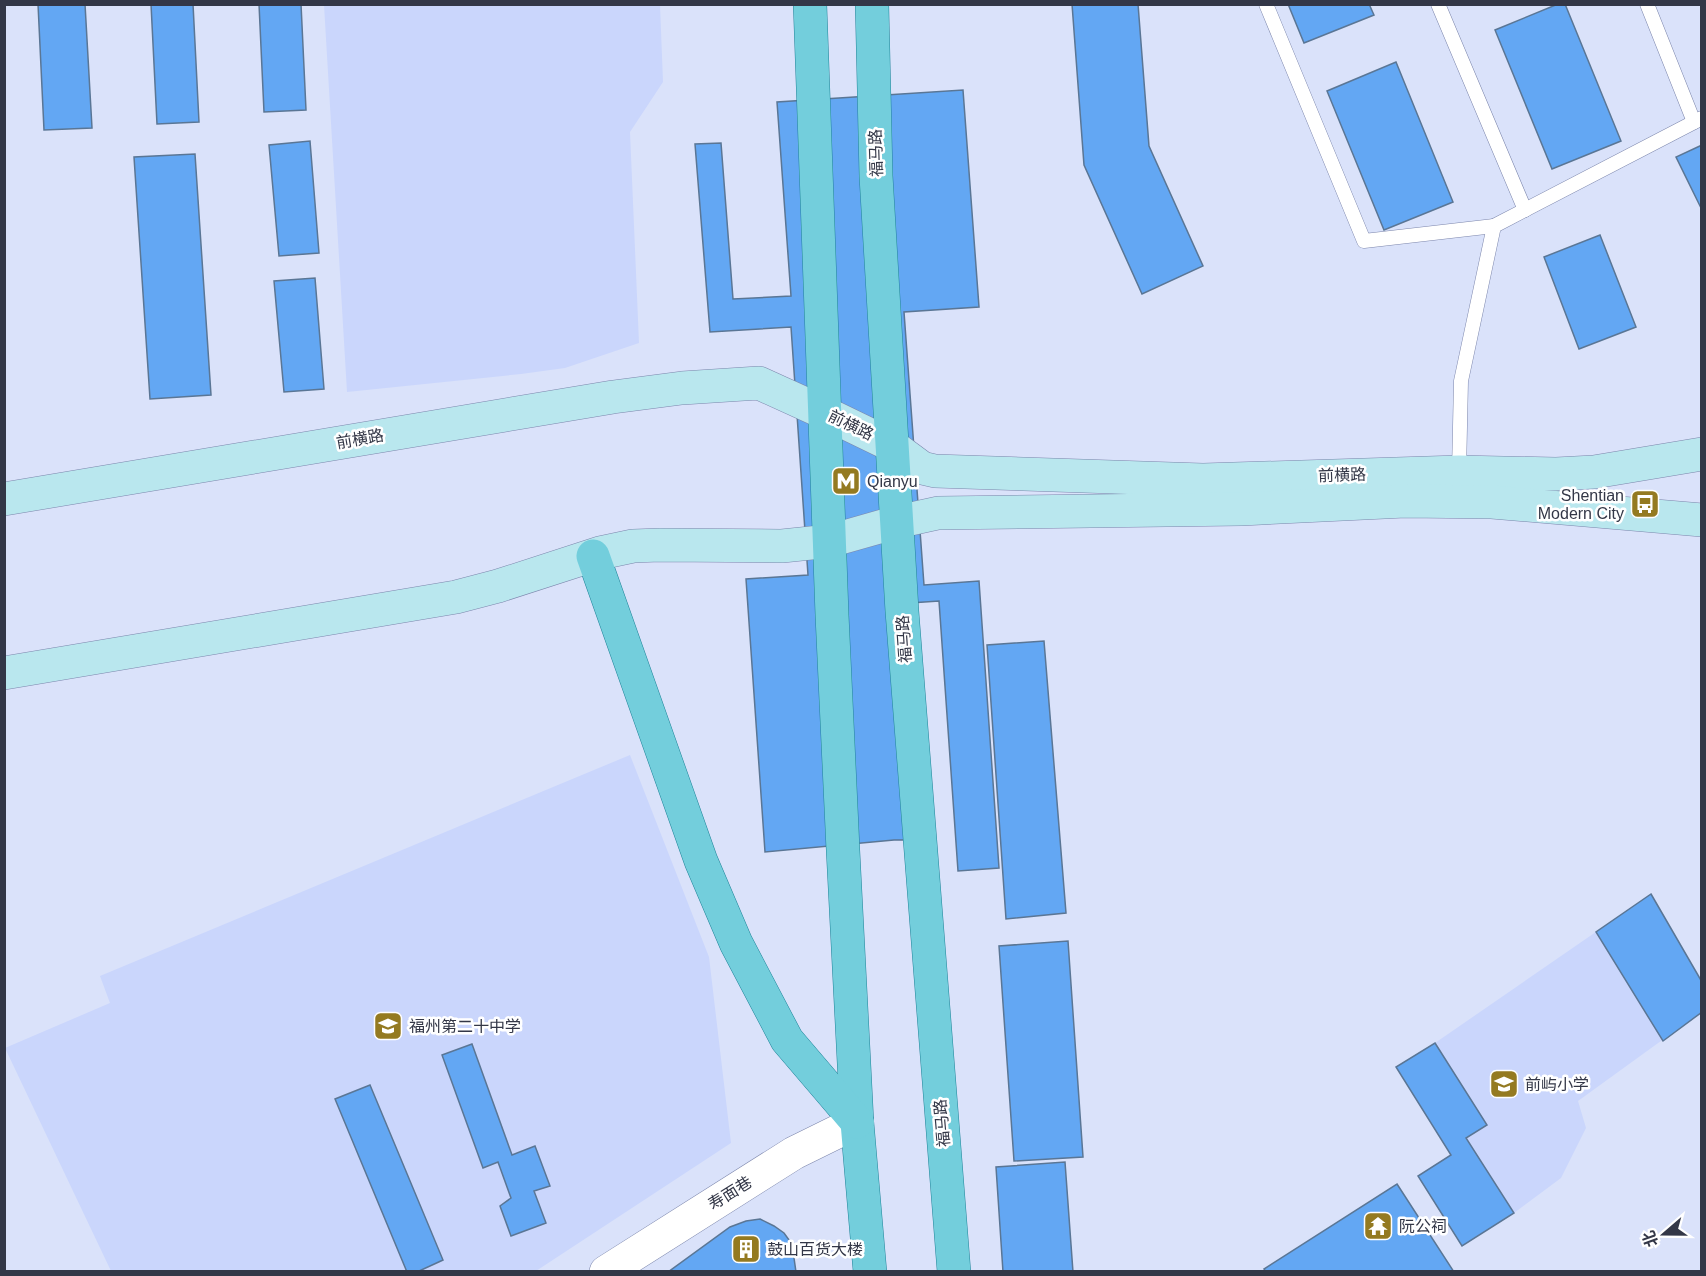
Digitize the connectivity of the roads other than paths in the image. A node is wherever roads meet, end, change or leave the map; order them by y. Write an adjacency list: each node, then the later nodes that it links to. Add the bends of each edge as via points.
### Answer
1 (810, 4): 9 (main road)
2 (872, 4): 10 (main road, 福马路, via 876,176)
3 (1266, 4): 8 (lane, via 1364,241)
4 (1438, 4): 7 (lane)
5 (1647, 4): 6 (lane)
6 (1698, 120): 7 (lane)
7 (1525, 210): 8 (lane)
8 (1494, 226): 12 (lane, via 1461,381)
9 (825, 413): 10 (main road, 前横路); 13 (main road, 前横路, via 759,383 682,388); 16 (main road)
10 (891, 446): 12 (main road, 前横路, via 922,468 935,471 1203,480); 15 (main road, 福马路)
11 (1701, 454): 12 (main road, 前横路, via 1594,472)
12 (1459, 472)
13 (4, 499)
14 (1701, 519): 15 (main road, 前横路, via 1492,502 1405,501 1241,509 938,513)
15 (897, 522): 16 (main road, 前横路); 22 (main road, 福马路)
16 (830, 541): 17 (main road, 前横路, via 782,546 660,544); 19 (main road)
17 (593, 556): 18 (main road, 前横路, via 456,597); 19 (main road, via 701,861 736,943 787,1040)
18 (4, 673)
19 (857, 1122): 20 (street, 寿面巷, via 794,1153); 21 (main road)
20 (606, 1272)
21 (870, 1272)
22 (954, 1272)

